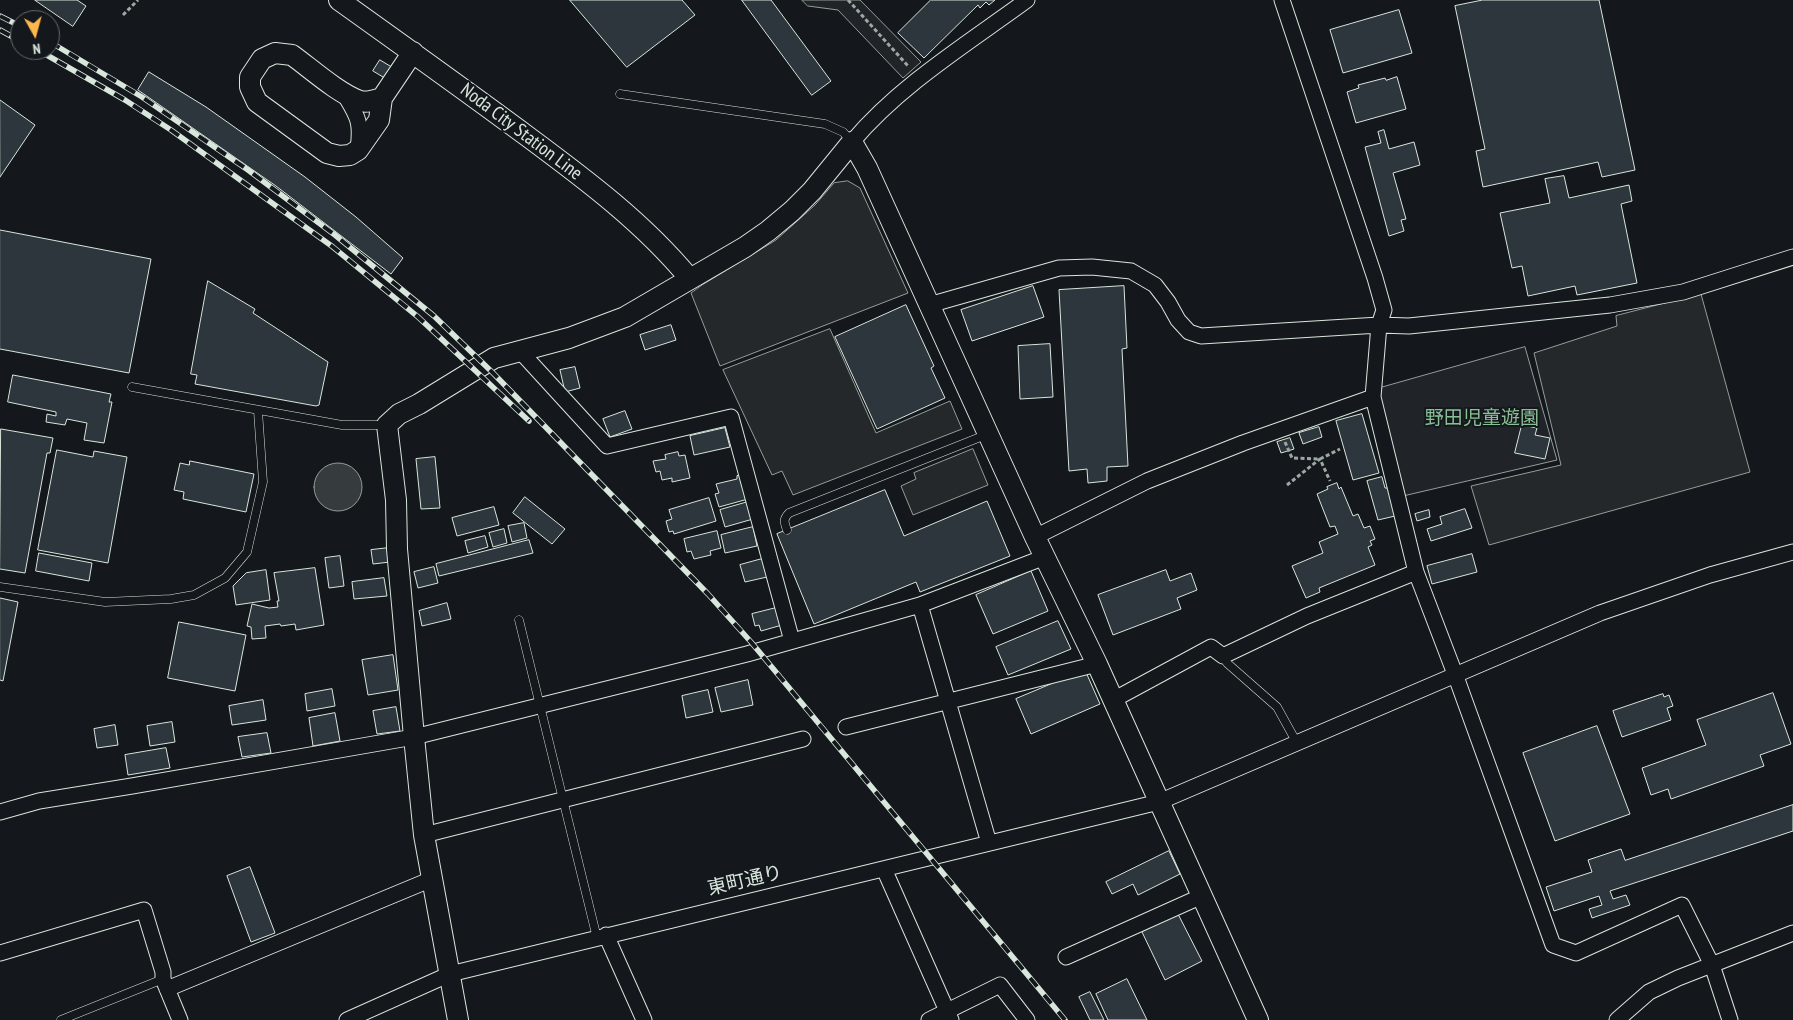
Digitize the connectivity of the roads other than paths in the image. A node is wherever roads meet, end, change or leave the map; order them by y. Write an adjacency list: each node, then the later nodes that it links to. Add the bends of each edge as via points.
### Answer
1 (339, 0): 4 (street, Noda City Station Line)
2 (1026, 0): 8 (street, via 902,92)
3 (1282, 0): 13 (street, via 1375,278 1384,310)
4 (413, 52): 7 (street); 11 (street, Noda City Station Line, via 606,196 660,245)
5 (343, 92): 7 (street, via 360,101); 9 (street, via 360,123); 9 (street, via 292,55 284,53 262,59 250,77 250,87 257,102 327,153 350,155)
6 (620, 94): 8 (lane, via 825,124 842,132)
7 (382, 98): 9 (street, via 379,120)
8 (852, 142): 11 (street, via 792,212 768,231); 12 (street)
9 (358, 150)
10 (1793, 257): 13 (street, via 1683,292 1610,305 1408,326)
11 (690, 279): 14 (street, via 625,317 569,338)
12 (929, 305): 13 (street, via 1058,268 1092,267 1132,271 1155,285 1188,332 1201,336); 19 (street)
13 (1379, 325): 16 (street)
14 (520, 351): 18 (street, via 494,358 399,414); 28 (street, via 607,446 731,417)
15 (132, 387): 17 (lane)
16 (1373, 397): 21 (street, via 1147,481); 24 (street)
17 (258, 411): 18 (lane, via 342,425); 25 (lane, via 263,482 247,552 225,578 194,596 105,602)
18 (387, 425): 36 (street, via 396,500 397,549)
19 (988, 434): 20 (lane, via 789,513 784,522); 21 (street)
20 (787, 530)
21 (1035, 537): 23 (street)
22 (1793, 552): 31 (street, 東町通り, via 1710,575 1600,613)
23 (1045, 557): 26 (street); 30 (street)
24 (1416, 572): 29 (street, via 1307,616); 31 (street)
25 (0, 587)
26 (920, 605): 28 (street); 33 (street)
27 (519, 620): 34 (lane)
28 (792, 641): 34 (street)
29 (1223, 656): 32 (street, via 1211,648); 38 (lane, via 1277,707)
30 (1097, 664): 32 (street); 33 (street)
31 (1455, 674): 38 (street, 東町通り); 51 (street, via 1553,945 1576,953 1682,905)
32 (1113, 700): 40 (street)
33 (947, 701): 35 (street); 43 (street)
34 (540, 705): 36 (street); 39 (lane)
35 (846, 727)
36 (414, 737): 41 (street, via 39,801); 42 (street)
37 (803, 739): 39 (street)
38 (1297, 743): 40 (street, 東町通り)
39 (563, 801): 42 (street); 48 (lane)
40 (1159, 802): 43 (street, 東町通り); 46 (street)
41 (0, 812)
42 (424, 835): 45 (street)
43 (989, 844): 44 (street, 東町通り)
44 (884, 869): 48 (street, 東町通り); 54 (street)
45 (432, 878): 52 (street); 53 (street)
46 (1202, 896): 50 (street); 62 (street)
47 (1793, 933): 51 (street)
48 (601, 937): 52 (street, 東町通り); 59 (street)
49 (0, 953): 53 (street, via 144,910)
50 (1066, 958)
51 (1712, 965): 63 (street, via 1650,992); 64 (street)
52 (450, 974): 57 (street, 東町通り); 58 (street)
53 (165, 984): 55 (lane); 56 (street)
54 (949, 1016): 60 (street); 61 (street, via 1000,985)
55 (61, 1020)
56 (180, 1020)
57 (348, 1020)
58 (458, 1020)
59 (644, 1020)
60 (929, 1020)
61 (1027, 1020)
62 (1258, 1020)
63 (1617, 1020)
64 (1730, 1020)

